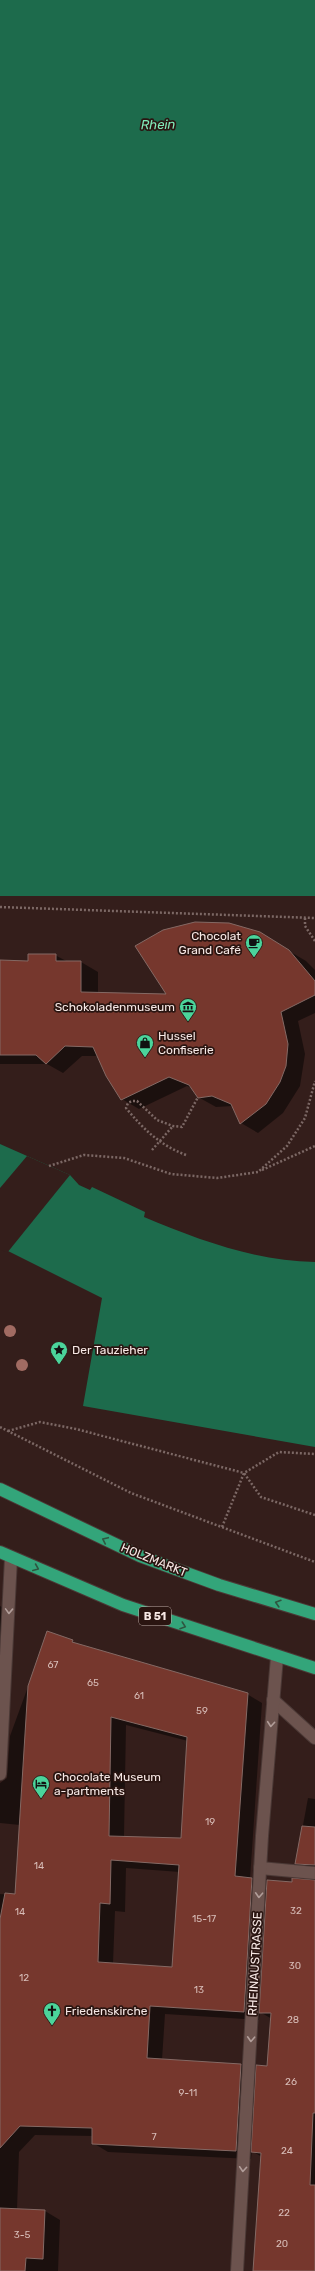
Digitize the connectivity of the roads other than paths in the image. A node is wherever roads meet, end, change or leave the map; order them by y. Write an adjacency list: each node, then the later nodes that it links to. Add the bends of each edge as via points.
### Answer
1 (0, 1489): 4 (main road, HOLZMARKT, one-way to 1, via 219,1585 140,1556)
2 (0, 1552): 3 (main road, B 51)
3 (11, 1558): 5 (main road, B 51, one-way to 5, via 123,1606); 9 (street, one-way to 9)
4 (315, 1614)
5 (276, 1657): 6 (main road, B 51); 7 (street, RHEINAUSTRASSE)
6 (315, 1668)
7 (273, 1700): 8 (street); 10 (street, RHEINAUSTRASSE, one-way to 10)
8 (315, 1738)
9 (0, 1774)
10 (260, 1868): 11 (street); 12 (street, RHEINAUSTRASSE, one-way to 12)
11 (315, 1873)
12 (236, 2271)

